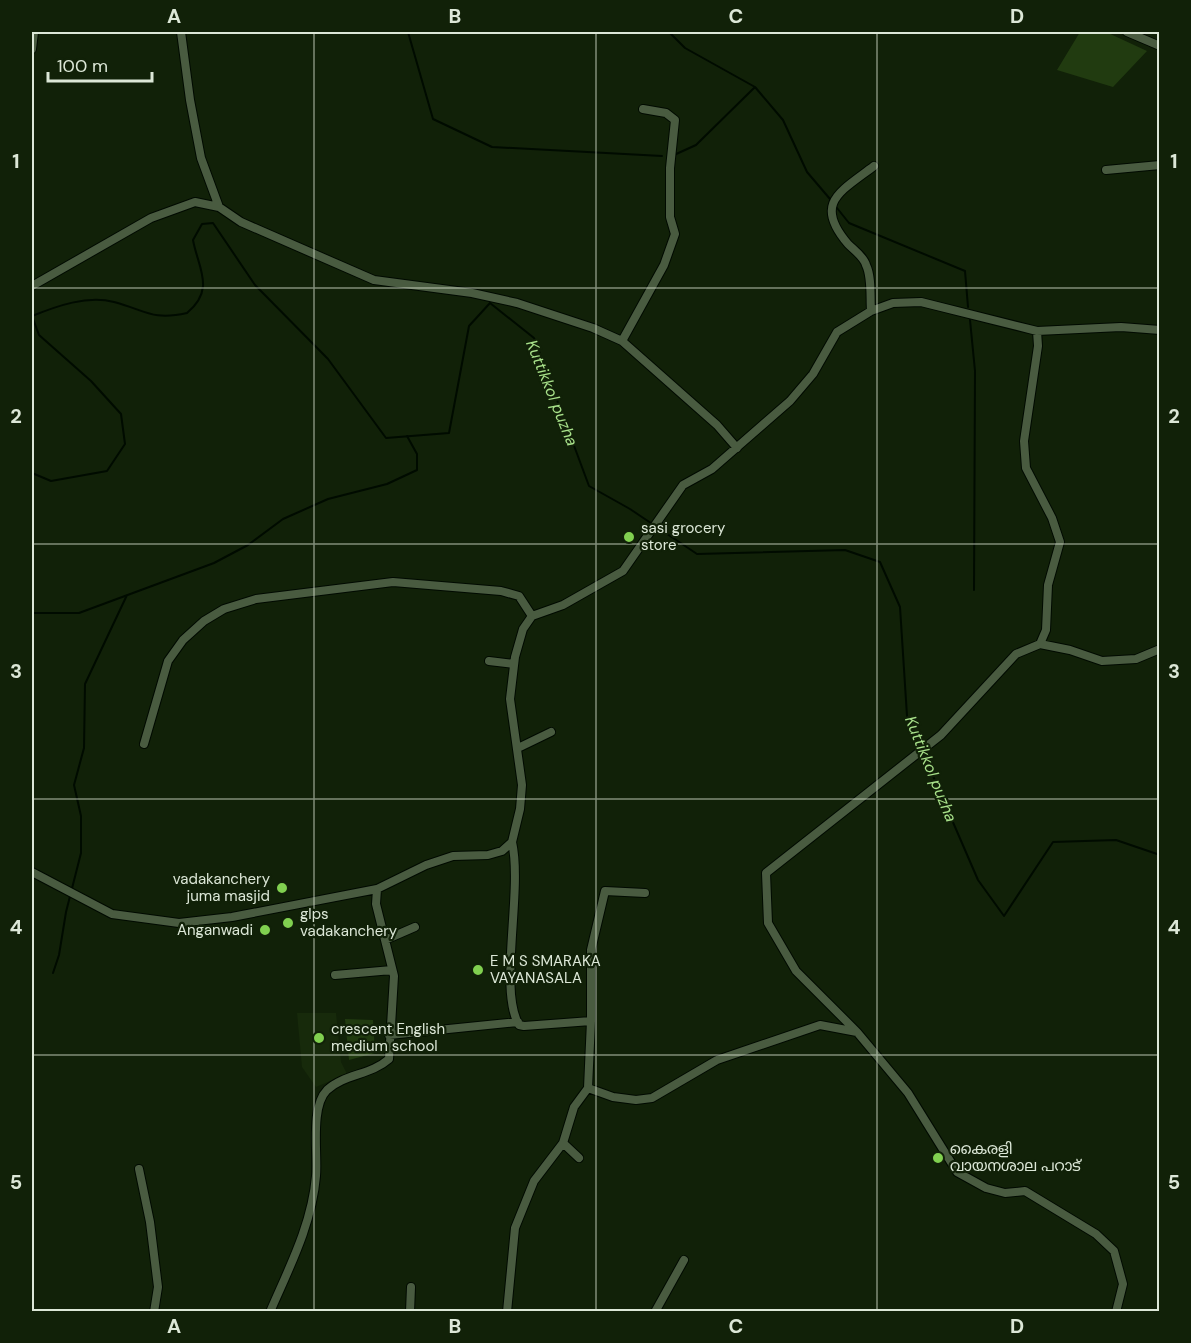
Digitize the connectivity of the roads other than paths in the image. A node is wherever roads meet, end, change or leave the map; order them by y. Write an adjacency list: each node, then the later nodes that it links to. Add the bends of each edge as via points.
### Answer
1 (34, 32): 5 (street)
2 (181, 32): 10 (street, via 201,158)
3 (1127, 32): 4 (street)
4 (1160, 46)
5 (32, 49)
6 (644, 109): 15 (street, via 666,113 675,120 670,217 675,234 664,265)
7 (1160, 165): 9 (street)
8 (874, 166): 12 (street, via 845,188 830,208 836,229 866,264)
9 (1106, 170)
10 (219, 207): 11 (street, via 195,202 151,218); 15 (street, via 241,222 374,280 517,303)
11 (32, 286)
12 (871, 311): 14 (street, via 893,303 921,302); 16 (street, via 837,332 813,374 790,401)
13 (1160, 330): 14 (street, via 1121,327)
14 (1037, 331): 18 (street, via 1024,441 1026,468 1060,542 1048,585 1046,630)
15 (622, 341): 16 (street, via 717,425)
16 (737, 448): 17 (street, via 712,470 683,485 623,571 563,605)
17 (532, 616): 21 (street, via 523,629); 23 (street, via 519,596 501,591 393,582 256,599 224,609 183,640 168,661)
18 (1040, 644): 19 (street, via 1102,661 1136,659); 33 (street, via 1016,654 941,735 766,873 768,924 796,971)
19 (1160, 649)
20 (489, 661): 21 (street)
21 (514, 664): 24 (street, via 510,699)
22 (551, 732): 24 (street)
23 (144, 744)
24 (518, 748): 25 (street, via 522,785)
25 (512, 842): 27 (street, via 502,851 488,855 453,856 426,865); 35 (street, via 516,874 511,991)
26 (32, 872): 27 (street, via 112,914 179,923 232,917)
27 (377, 889): 30 (street, via 376,904)
28 (645, 893): 34 (street, via 605,891 591,951)
29 (415, 927): 30 (street)
30 (385, 940): 31 (street)
31 (392, 970): 32 (street); 38 (street)
32 (336, 975)
33 (836, 1011): 36 (street); 37 (street)
34 (591, 1021): 35 (street, via 524,1026); 39 (street)
35 (518, 1022): 38 (street)
36 (839, 1027): 37 (street); 39 (street, via 820,1025 717,1060 652,1098 613,1097)
37 (857, 1032): 50 (street, via 908,1093 957,1172 986,1188 1005,1193 1026,1191 1096,1234 1114,1251 1123,1284)
38 (389, 1035): 46 (street, via 389,1059 326,1091 318,1110 316,1177 307,1217 298,1250)
39 (588, 1088): 40 (street, via 574,1107)
40 (563, 1143): 41 (street); 48 (street, via 534,1181 515,1228)
41 (579, 1158)
42 (139, 1168): 45 (street, via 159,1287)
43 (684, 1260): 49 (street)
44 (411, 1287): 47 (street)
45 (154, 1311)
46 (270, 1311)
47 (410, 1311)
48 (507, 1311)
49 (656, 1311)
50 (1116, 1311)

